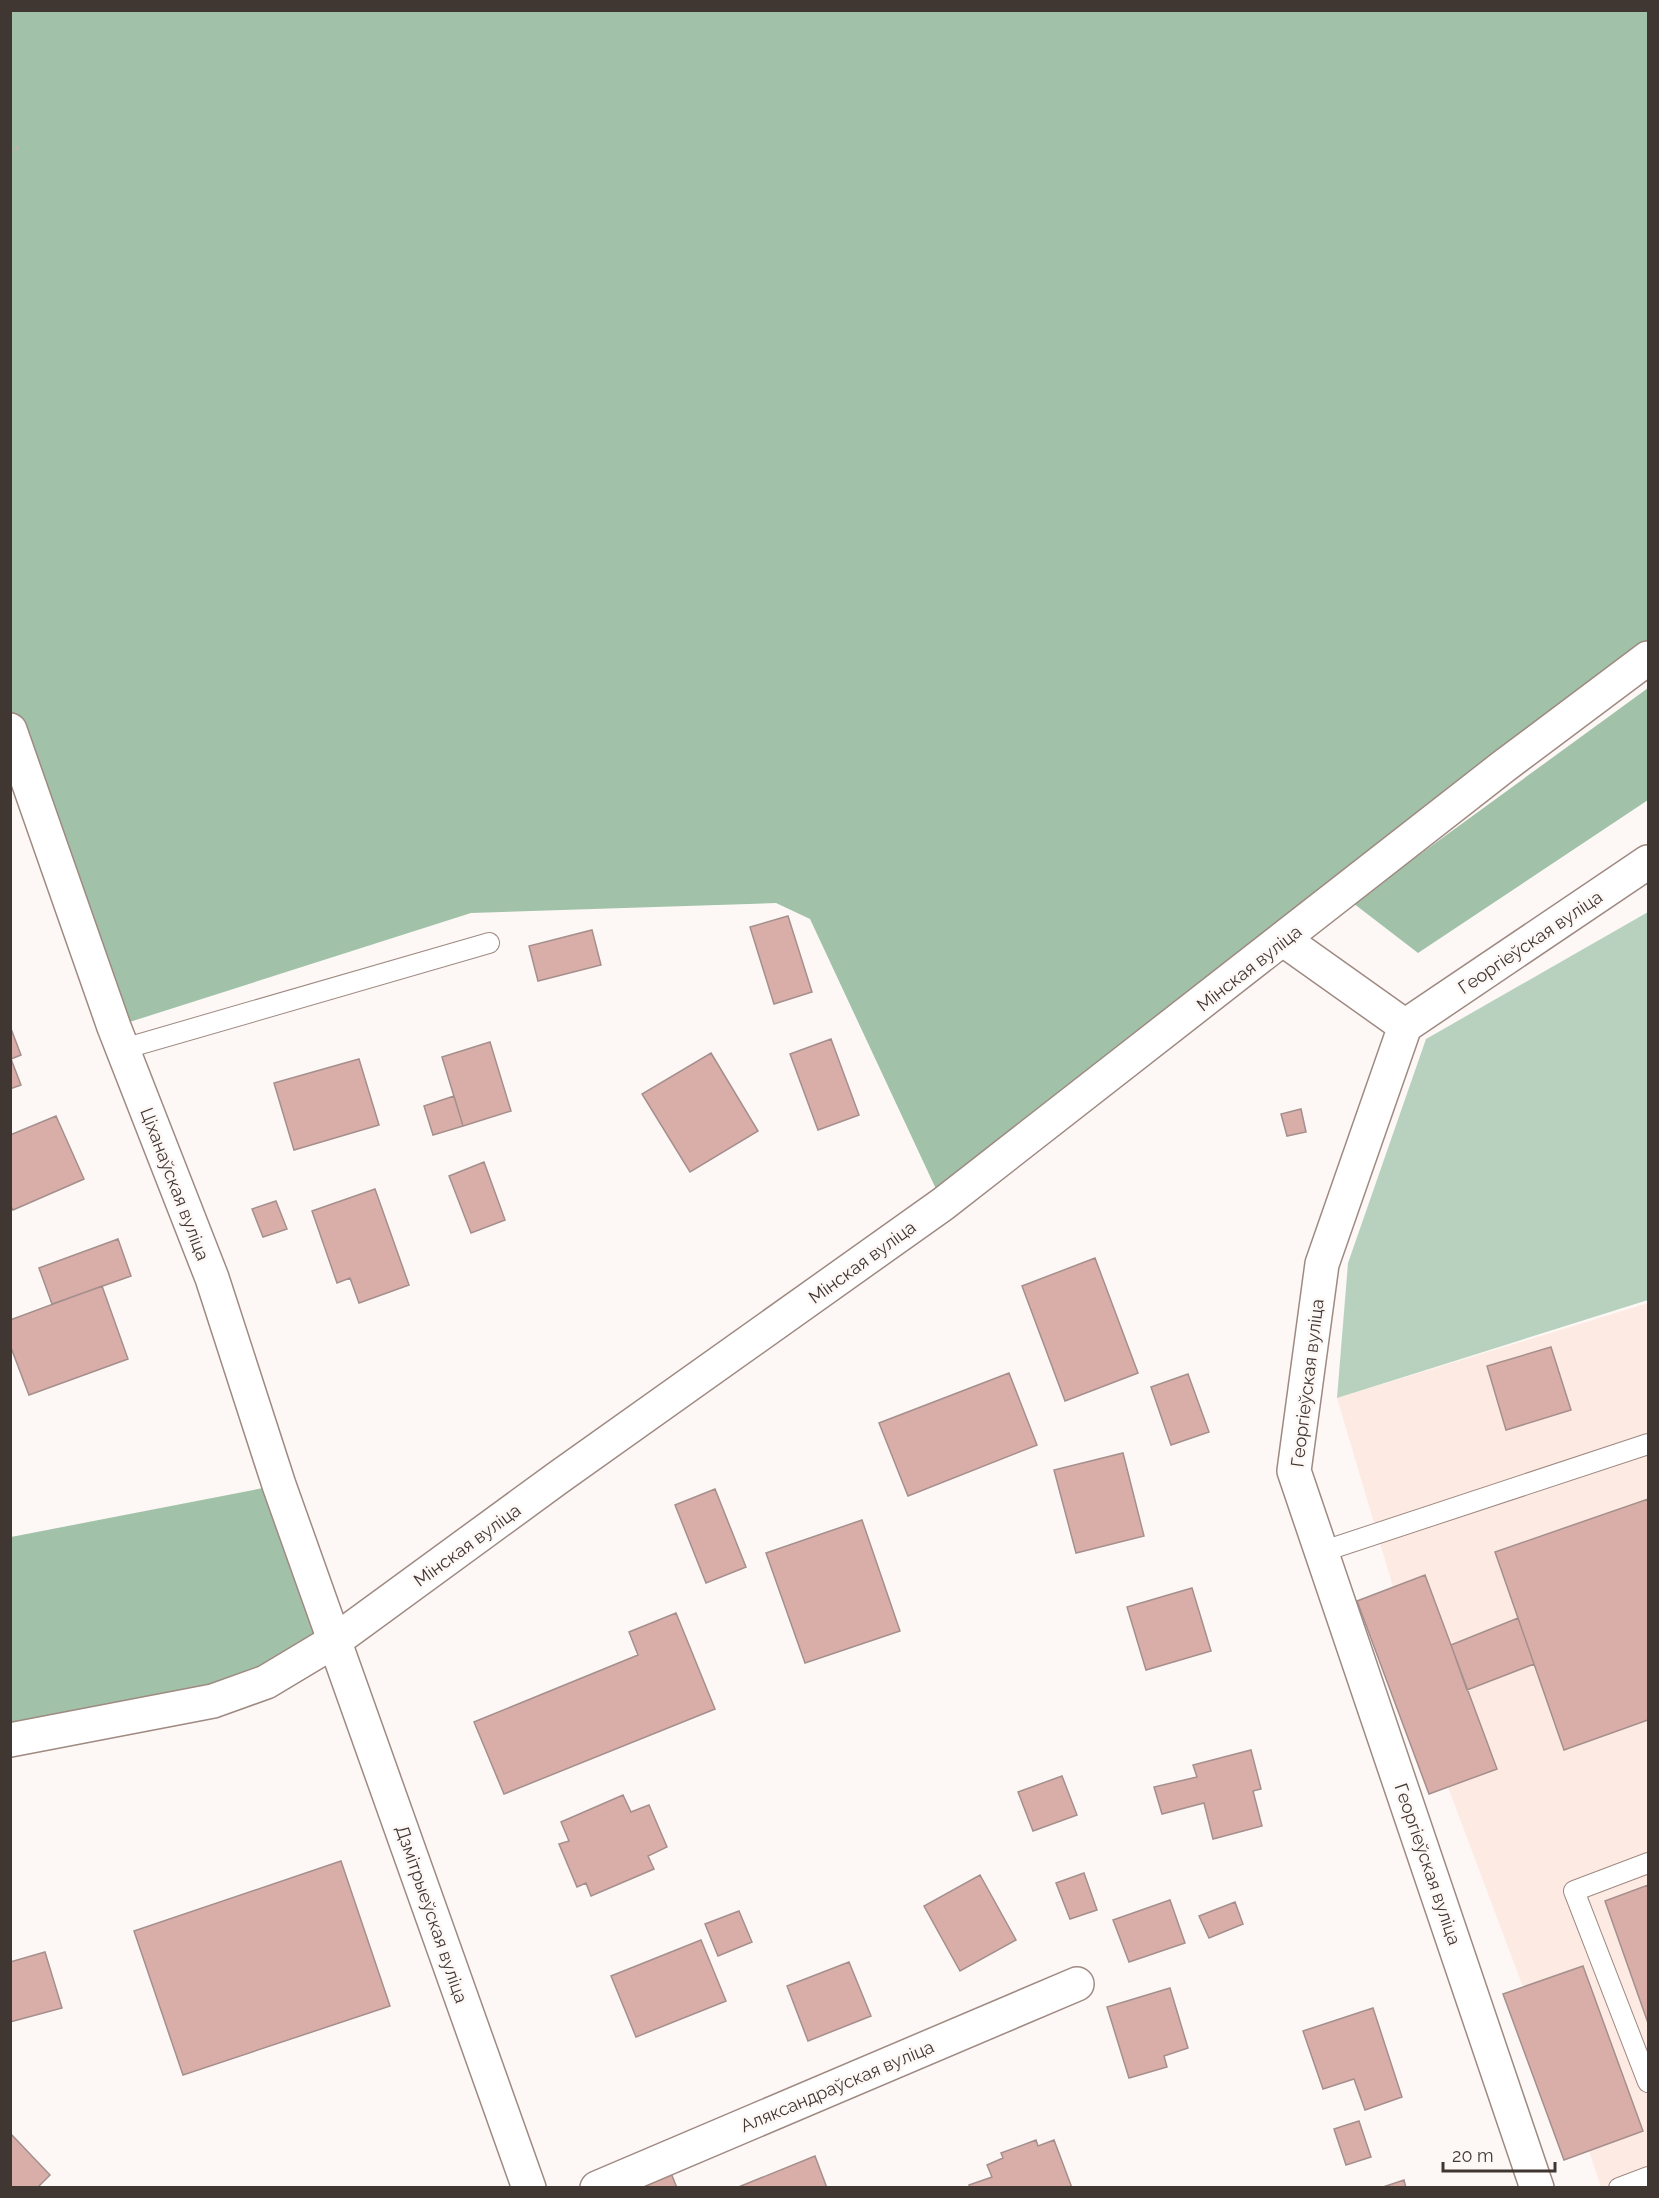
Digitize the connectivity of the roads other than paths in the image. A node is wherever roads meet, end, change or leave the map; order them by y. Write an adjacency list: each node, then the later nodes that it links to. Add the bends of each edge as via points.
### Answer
1 (1648, 658): 4 (street, Мінская вуліца)
2 (10, 730): 7 (street, Ціханаўская вуліца)
3 (1648, 862): 6 (street, Георгіеўская вуліца)
4 (1284, 940): 6 (street); 10 (street, Мінская вуліца, via 943,1204)
5 (489, 944): 7 (lane)
6 (1405, 1026): 9 (street, Георгіеўская вуліца, via 1322,1264 1294,1472)
7 (123, 1049): 10 (street, Ціханаўская вуліца, via 212,1278 279,1485)
8 (1648, 1444): 9 (lane)
9 (1321, 1551): 18 (street, Георгіеўская вуліца)
10 (336, 1640): 11 (street, Мінская вуліца, via 266,1682 213,1701); 16 (street, Дзмітрыеўская вуліца)
11 (10, 1740)
12 (1648, 1863): 14 (lane, via 1574,1891)
13 (1077, 1984): 17 (street, Аляксандраўская вуліца)
14 (1648, 2082)
15 (1648, 2177): 19 (lane)
16 (529, 2187)
17 (597, 2187)
18 (1537, 2187)
19 (1618, 2187)

